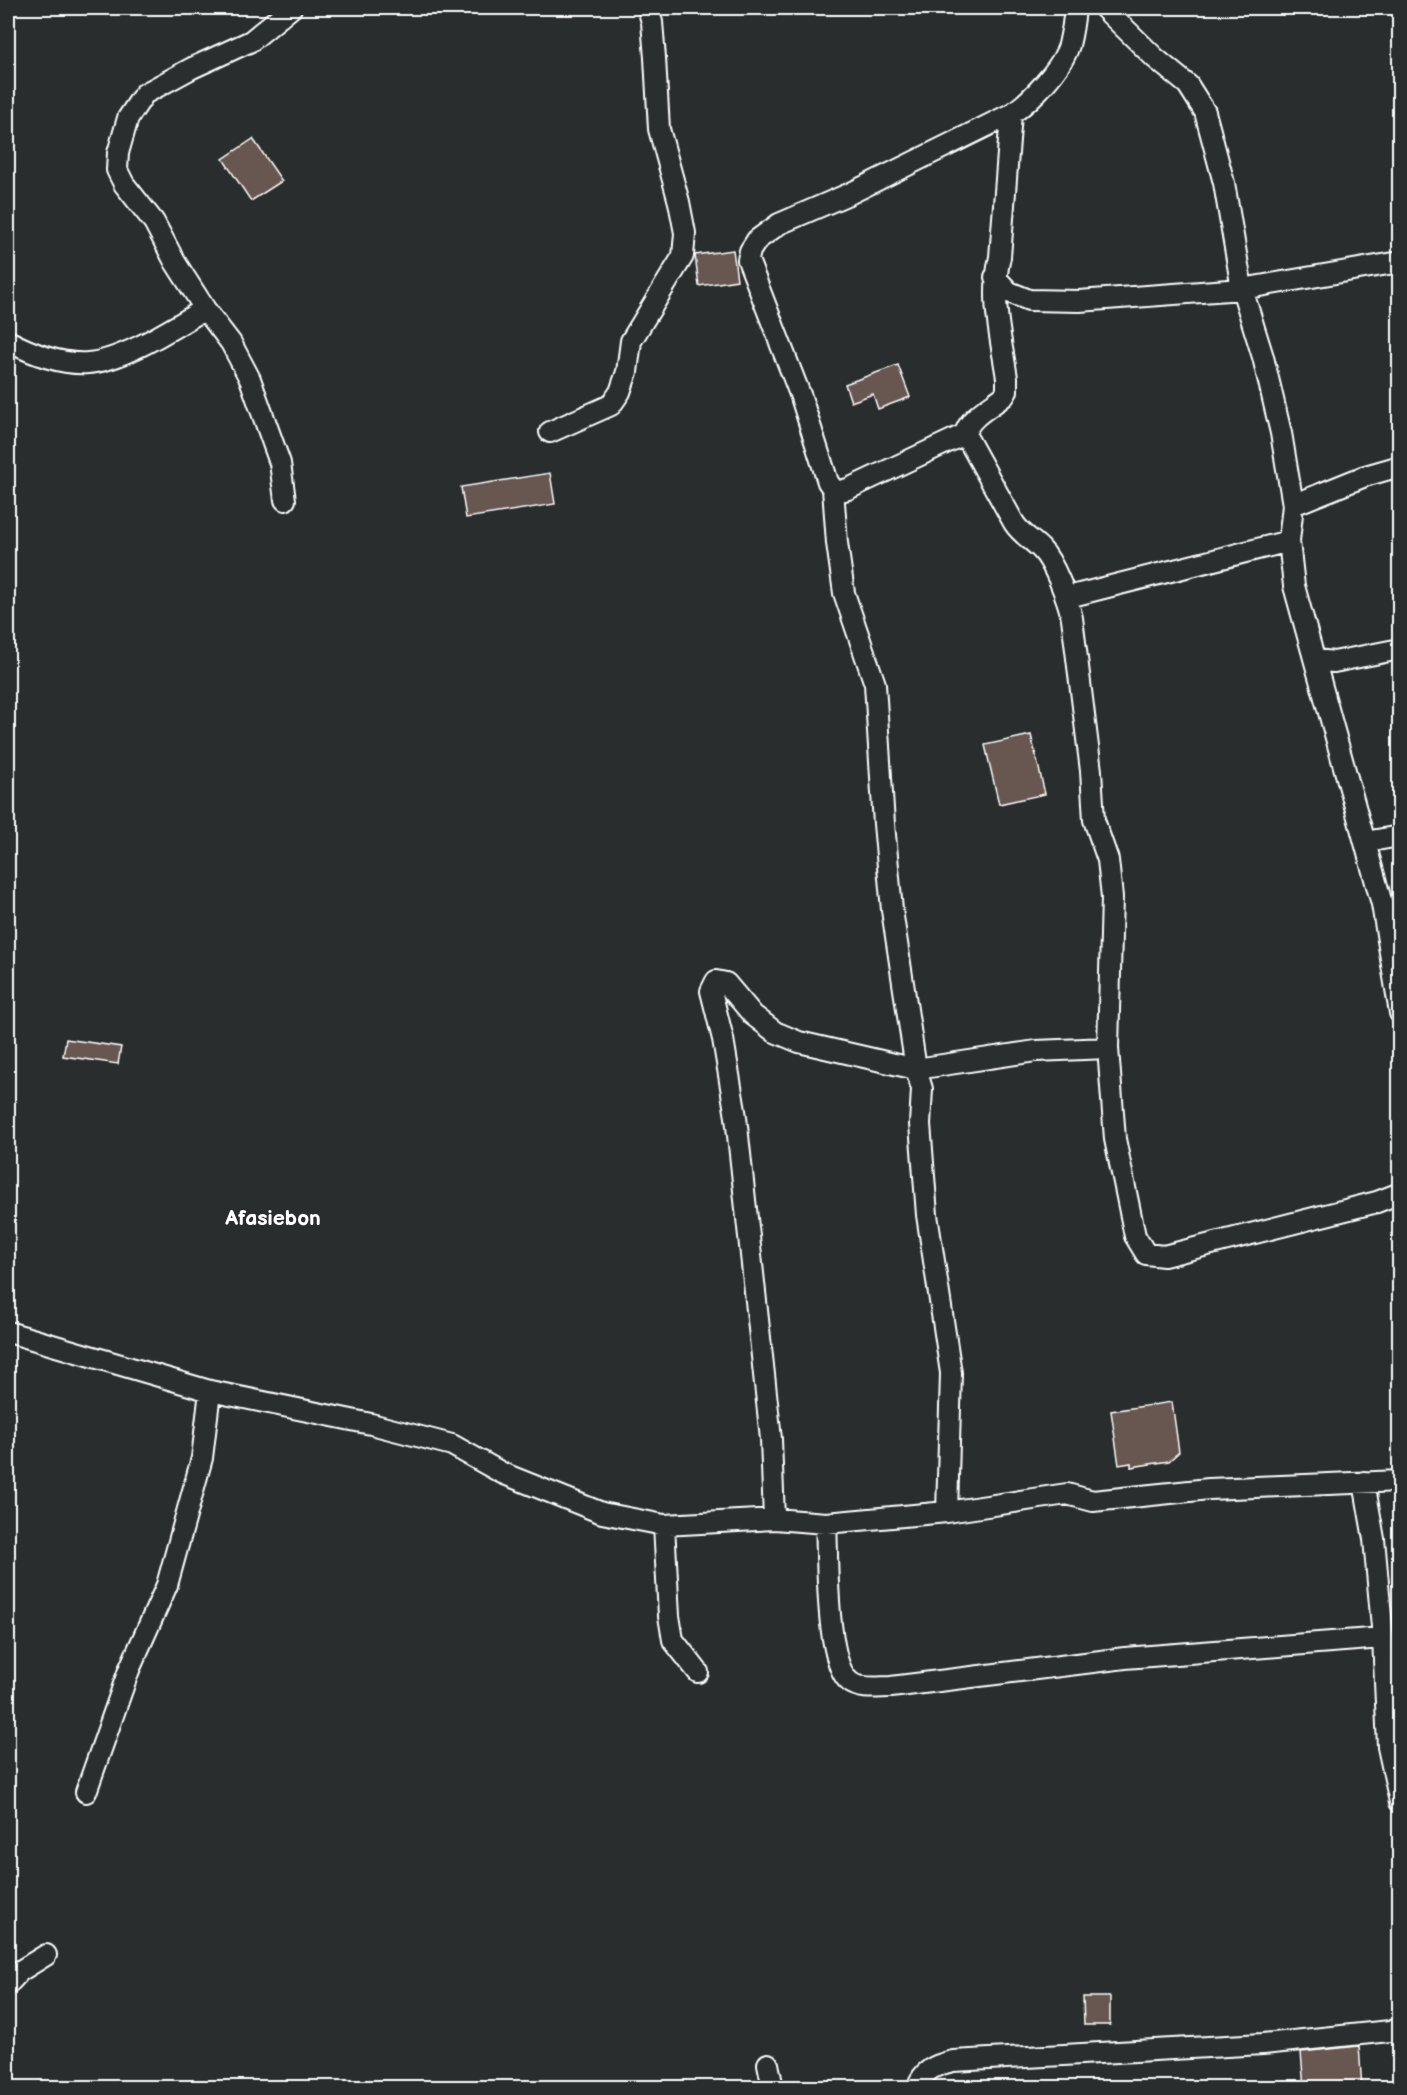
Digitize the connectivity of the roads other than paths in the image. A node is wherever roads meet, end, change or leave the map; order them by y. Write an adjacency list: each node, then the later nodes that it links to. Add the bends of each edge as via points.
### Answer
1 (291, 8): 9 (street, via 251,41 144,94 128,118 117,170 154,222)
2 (648, 8): 11 (street, via 654,40 659,129 685,233 682,256 631,341 620,392 610,405)
3 (1075, 8): 5 (street, via 1068,47 1048,80)
4 (1104, 8): 8 (street, via 1188,86 1204,112 1224,183)
5 (1011, 114): 7 (street, via 1000,257); 14 (street, via 779,224 757,240 750,251 748,260)
6 (1400, 262): 8 (street)
7 (995, 277): 8 (street, via 1009,292 1029,300 1079,301); 12 (street, via 1007,391 972,420)
8 (1242, 289): 16 (street, via 1266,368)
9 (205, 309): 10 (street, via 150,341 96,362 60,360); 15 (street, via 231,344 250,380 280,463)
10 (8, 341)
11 (550, 432)
12 (965, 434): 14 (street, via 849,489); 18 (street, via 1014,523 1043,551)
13 (1400, 466): 16 (street)
14 (832, 489): 25 (street, via 844,593 876,684 892,910)
15 (285, 501)
16 (1293, 505): 17 (street)
17 (1289, 541): 18 (street); 20 (street, via 1294,586)
18 (1068, 597): 24 (street, via 1081,682 1094,820 1108,860 1112,897)
19 (1400, 648): 20 (street, via 1334,662)
20 (1316, 660): 22 (street)
21 (1400, 837): 22 (street)
22 (1365, 842): 23 (street, via 1382,904)
23 (1400, 1013)
24 (1108, 1048): 25 (street, via 1036,1051); 26 (street, via 1115,1139 1136,1236 1146,1254 1173,1254)
25 (916, 1069): 31 (street, via 922,1089 920,1124 927,1215 951,1373); 32 (street, via 799,1042 775,1032 753,1015 726,982 716,981 712,986 736,1118 771,1439)
26 (1400, 1193)
27 (8, 1332): 28 (street)
28 (210, 1391): 34 (street, via 452,1445 502,1473 602,1513); 37 (street, via 202,1458 167,1585 129,1670)
29 (1400, 1481): 30 (street)
30 (1364, 1482): 31 (street, via 1209,1489 1093,1501 1067,1494); 35 (street, via 1374,1539)
31 (947, 1512): 33 (street)
32 (774, 1519): 33 (street); 34 (street)
33 (826, 1523): 35 (street, via 830,1617 838,1665 850,1682 866,1688 1125,1658)
34 (664, 1525): 36 (street, via 673,1640)
35 (1383, 1638): 38 (street, via 1388,1747)
36 (699, 1671)
37 (86, 1792)
38 (1400, 1802)
39 (46, 1955): 40 (street, via 20,1971)
40 (8, 1984)
41 (1400, 2030): 44 (street, via 1263,2044 953,2061 937,2064 923,2073)
42 (768, 2064): 43 (street)
43 (773, 2088)
44 (917, 2088)

